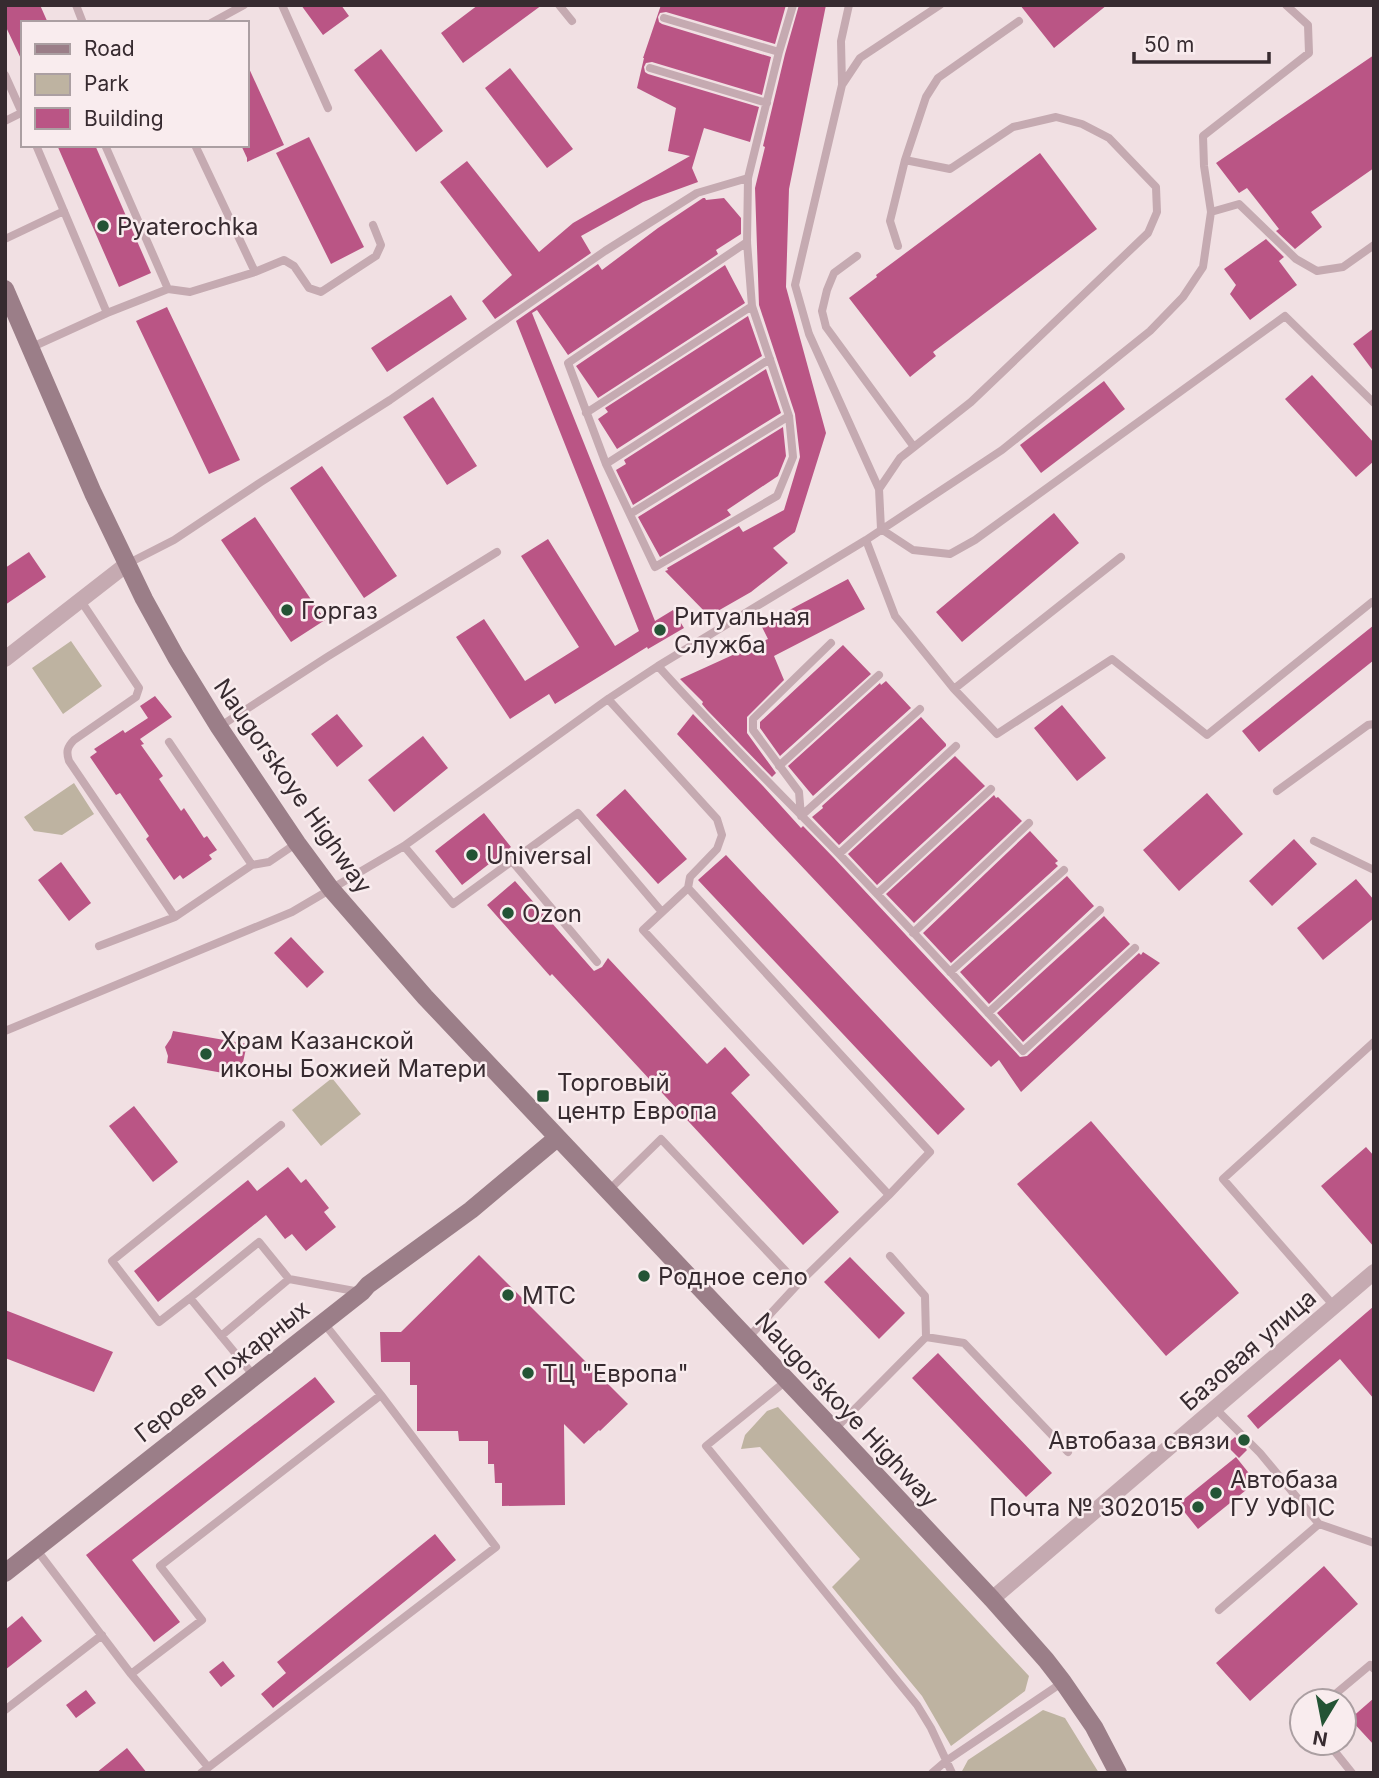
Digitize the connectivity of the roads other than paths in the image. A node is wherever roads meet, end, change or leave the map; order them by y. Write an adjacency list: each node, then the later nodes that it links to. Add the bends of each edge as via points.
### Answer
1 (244, 5): 9 (lane)
2 (282, 5): 17 (lane)
3 (559, 5): 10 (lane)
4 (793, 5): 12 (lane)
5 (849, 5): 15 (lane, via 841,41)
6 (940, 5): 15 (lane, via 860,58)
7 (1286, 5): 25 (lane, via 1307,25 1309,53 1202,136)
8 (664, 18): 12 (lane)
9 (215, 21)
10 (572, 21)
11 (1019, 21): 22 (lane, via 938,78 926,97)
12 (779, 51): 16 (lane)
13 (650, 68): 16 (lane)
14 (5, 75): 18 (lane)
15 (842, 85): 44 (lane, via 796,285 809,334)
16 (767, 103): 23 (lane)
17 (328, 108)
18 (21, 112)
19 (37, 147): 24 (lane)
20 (106, 147): 34 (lane)
21 (196, 147): 32 (lane)
22 (905, 160): 29 (lane, via 890,221); 42 (lane, via 950,169 1013,127 1056,117 1110,138 1156,187 1157,212 1148,233 971,402)
23 (748, 178): 28 (lane); 50 (lane, via 697,193 390,400 173,540)
24 (64, 211): 27 (lane); 36 (lane)
25 (1211, 212): 30 (lane, via 1239,204 1296,259 1317,271 1343,267); 46 (lane, via 1203,267 1183,297 1150,331 1002,450)
26 (373, 225): 32 (lane, via 381,245 376,256 321,292 309,289 294,266 284,260)
27 (5, 239)
28 (747, 242): 35 (lane); 40 (lane, via 568,363)
29 (898, 246)
30 (1374, 246)
31 (857, 256): 42 (lane, via 834,273 822,311 826,327)
32 (255, 272): 34 (lane, via 190,292)
33 (5, 289): 37 (main road, Naugorskoye Highway)
34 (168, 289): 36 (lane)
35 (752, 306): 38 (lane); 40 (lane)
36 (107, 313): 37 (lane)
37 (30, 348): 50 (main road, Naugorskoye Highway)
38 (770, 359): 41 (lane); 43 (lane)
39 (1374, 403): 46 (lane, via 1285,316 950,554 913,550)
40 (586, 413): 43 (lane)
41 (789, 416): 45 (lane); 45 (lane, via 793,457 777,496 655,567)
42 (914, 447): 44 (lane)
43 (606, 464): 45 (lane)
44 (878, 489): 46 (lane)
45 (629, 514)
46 (881, 529): 47 (lane)
47 (866, 540): 55 (lane); 57 (lane, via 895,616)
48 (497, 552): 61 (lane)
49 (1121, 557): 57 (lane)
50 (127, 564): 51 (street); 61 (main road, Naugorskoye Highway)
51 (81, 601): 54 (street); 82 (lane, via 139,688 136,697 74,740 67,755)
52 (1372, 602): 57 (lane, via 1207,735 1112,659 996,734)
53 (831, 643): 64 (lane, via 753,719 752,730)
54 (5, 659)
55 (658, 666): 58 (lane); 67 (lane)
56 (878, 675): 64 (lane)
57 (954, 689)
58 (608, 699): 71 (lane); 77 (lane, via 717,819 722,835 717,849 690,877)
59 (920, 709): 67 (lane)
60 (1374, 724): 66 (lane)
61 (219, 727): 70 (main road, Naugorskoye Highway)
62 (169, 742): 74 (lane)
63 (956, 746): 72 (lane)
64 (779, 766): 67 (lane, via 799,792)
65 (991, 789): 79 (lane)
66 (1277, 791)
67 (801, 816): 72 (lane)
68 (1029, 823): 83 (lane)
69 (1314, 841): 76 (lane)
70 (297, 843): 74 (lane, via 269,862); 78 (main road, Naugorskoye Highway)
71 (404, 846): 73 (lane, via 453,904); 78 (lane)
72 (839, 854): 79 (lane)
73 (512, 860): 81 (lane, via 578,813); 86 (lane)
74 (252, 865): 82 (lane)
75 (1065, 870): 87 (lane)
76 (1374, 870)
77 (688, 888): 81 (lane); 94 (lane, via 930,1152)
78 (331, 889): 89 (lane, via 292,912); 92 (main road, Naugorskoye Highway, via 425,998)
79 (877, 894): 83 (lane)
80 (1100, 910): 88 (lane)
81 (662, 912): 94 (lane, via 643,930)
82 (176, 917): 84 (lane)
83 (913, 933): 87 (lane)
84 (99, 946)
85 (1135, 948): 88 (lane, via 1023,1051)
86 (597, 962)
87 (950, 972): 88 (lane)
88 (988, 1013)
89 (5, 1031)
90 (1374, 1042): 101 (lane, via 1223,1179)
91 (281, 1125): 100 (lane, via 112,1261 159,1322)
92 (557, 1138): 93 (main road, Naugorskoye Highway); 99 (main road, Героев Пожарных)
93 (607, 1192): 98 (lane, via 661,1139); 105 (main road, Naugorskoye Highway)
94 (889, 1195): 98 (lane)
95 (890, 1256): 104 (lane, via 925,1296)
96 (1374, 1272): 101 (street, Базовая улица)
97 (289, 1279): 99 (lane); 100 (lane, via 259,1242); 103 (lane)
98 (798, 1284): 105 (lane)
99 (362, 1292): 102 (main road, Героев Пожарных)
100 (190, 1298): 103 (lane)
101 (1334, 1306): 109 (street, Базовая улица)
102 (323, 1322): 106 (main road, Героев Пожарных); 108 (lane)
103 (221, 1336): 106 (lane)
104 (926, 1338): 110 (lane); 111 (lane, via 964,1343)
105 (747, 1340): 107 (main road, Naugorskoye Highway)
106 (254, 1376): 114 (main road, Героев Пожарных)
107 (786, 1381): 110 (main road, Naugorskoye Highway); 125 (lane, via 706,1446 917,1705)
108 (381, 1395): 120 (lane, via 160,1566 202,1620); 126 (lane, via 496,1547)
109 (1215, 1408): 112 (lane); 116 (street, Базовая улица)
110 (834, 1430): 116 (main road, Naugorskoye Highway)
111 (1069, 1452)
112 (1319, 1524): 113 (lane); 117 (lane)
113 (1374, 1543)
114 (36, 1549): 115 (main road, Героев Пожарных); 118 (lane)
115 (5, 1573)
116 (992, 1600): 121 (main road, Naugorskoye Highway)
117 (1219, 1611)
118 (102, 1635): 120 (lane); 123 (lane)
119 (1374, 1669): 122 (lane, via 1370,1665)
120 (131, 1674): 126 (lane)
121 (1063, 1682): 125 (lane); 129 (main road, Naugorskoye Highway)
122 (1344, 1687)
123 (5, 1710)
124 (1339, 1757): 130 (lane)
125 (946, 1761): 127 (lane); 128 (lane)
126 (204, 1770)
127 (932, 1773)
128 (951, 1773)
129 (1118, 1773)
130 (1352, 1773)

